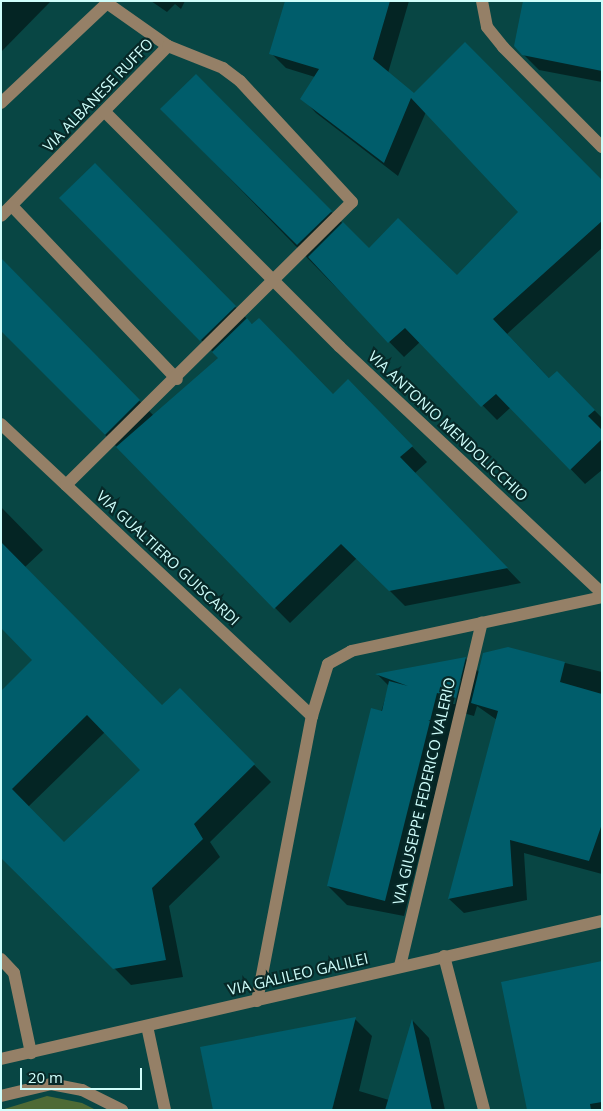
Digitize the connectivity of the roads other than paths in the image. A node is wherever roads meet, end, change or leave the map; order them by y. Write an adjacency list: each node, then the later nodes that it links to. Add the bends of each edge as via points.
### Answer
1 (482, 1): 5 (street, via 487,27 503,47)
2 (168, 46): 3 (street, VIA ALBANESE RUFFO, via 107,3); 4 (street, VIA ALBANESE RUFFO); 8 (street, via 223,68 352,202)
3 (1, 103)
4 (105, 112): 6 (street, VIA ALBANESE RUFFO); 8 (street, VIA ANTONIO MENDOLICCHIO)
5 (602, 147)
6 (12, 206): 7 (street, VIA ALBANESE RUFFO); 9 (street)
7 (1, 216)
8 (275, 280): 9 (street); 12 (street, VIA ANTONIO MENDOLICCHIO)
9 (177, 379): 11 (street)
10 (1, 424): 11 (street, VIA GUALTIERO GUISCARDI)
11 (66, 485): 14 (street, VIA GUALTIERO GUISCARDI)
12 (602, 595): 13 (street)
13 (482, 623): 14 (street, via 350,651 328,664); 18 (street, VIA GIUSEPPE FEDERICO VALERIO)
14 (312, 716): 19 (street)
15 (602, 921): 16 (street, VIA GALILEO GALILEI)
16 (444, 956): 18 (street, VIA GALILEO GALILEI); 26 (street)
17 (1, 959): 21 (street, via 14,973)
18 (400, 966): 19 (street, VIA GALILEO GALILEI)
19 (257, 1001): 20 (street, VIA GALILEO GALILEI)
20 (147, 1026): 21 (street, VIA GALILEO GALILEI); 25 (street)
21 (31, 1053): 22 (street, VIA GALILEO GALILEI)
22 (1, 1059)
23 (1, 1096): 24 (street, via 51,1084 82,1090)
24 (122, 1110)
25 (165, 1110)
26 (484, 1110)

